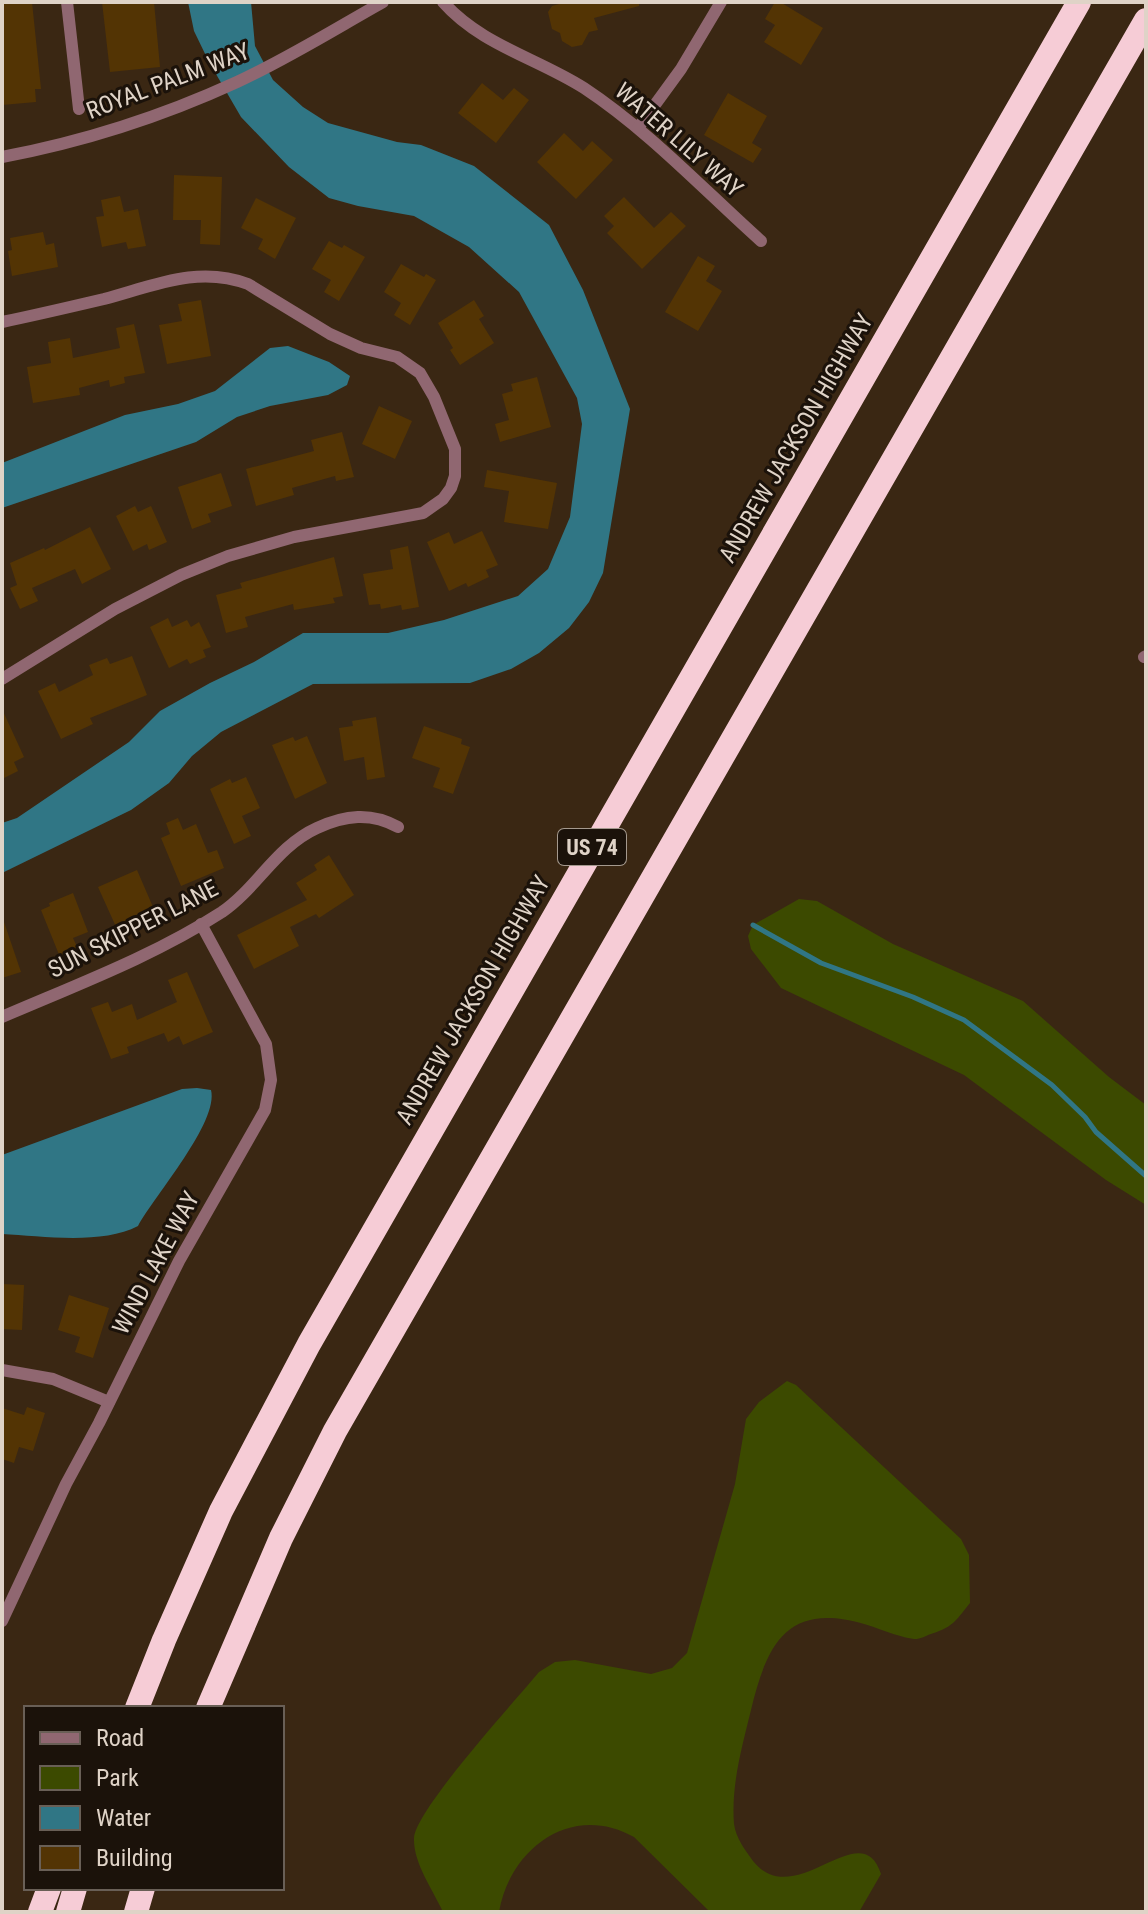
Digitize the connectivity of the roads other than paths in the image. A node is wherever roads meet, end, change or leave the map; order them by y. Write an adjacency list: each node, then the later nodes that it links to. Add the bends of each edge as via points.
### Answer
1 (67, 2): 7 (street)
2 (383, 2): 9 (street, ROYAL PALM WAY, via 205,95 116,128)
3 (443, 2): 8 (street, WATER LILY WAY, via 482,36 564,76)
4 (721, 2): 8 (street)
5 (1079, 2): 19 (highway, ANDREW JACKSON HIGHWAY / US 74, via 309,1344 221,1511)
6 (1146, 20): 22 (highway, US 74, via 335,1431 281,1538)
7 (79, 109)
8 (638, 128): 10 (street, WATER LILY WAY)
9 (2, 157)
10 (761, 241)
11 (2, 322): 12 (street, via 192,275 235,279 330,334 397,357 420,373 455,449 456,463 451,488 423,513 316,531 228,556 146,592)
12 (2, 679)
13 (398, 827): 14 (street, SUN SKIPPER LANE, via 364,816 313,830 287,848 237,901)
14 (201, 924): 15 (street, SUN SKIPPER LANE); 17 (street, WIND LAKE WAY, via 266,1044 269,1096)
15 (2, 1017)
16 (2, 1370): 17 (street, via 44,1377)
17 (109, 1402): 18 (street, WIND LAKE WAY)
18 (2, 1621)
19 (164, 1640): 20 (highway); 21 (highway, ANDREW JACKSON HIGHWAY / US 74)
20 (130, 1706)
21 (138, 1706)
22 (209, 1706)
23 (48, 1890): 26 (highway)
24 (74, 1890): 27 (highway)
25 (142, 1890): 28 (highway)
26 (40, 1912)
27 (68, 1912)
28 (136, 1912)

